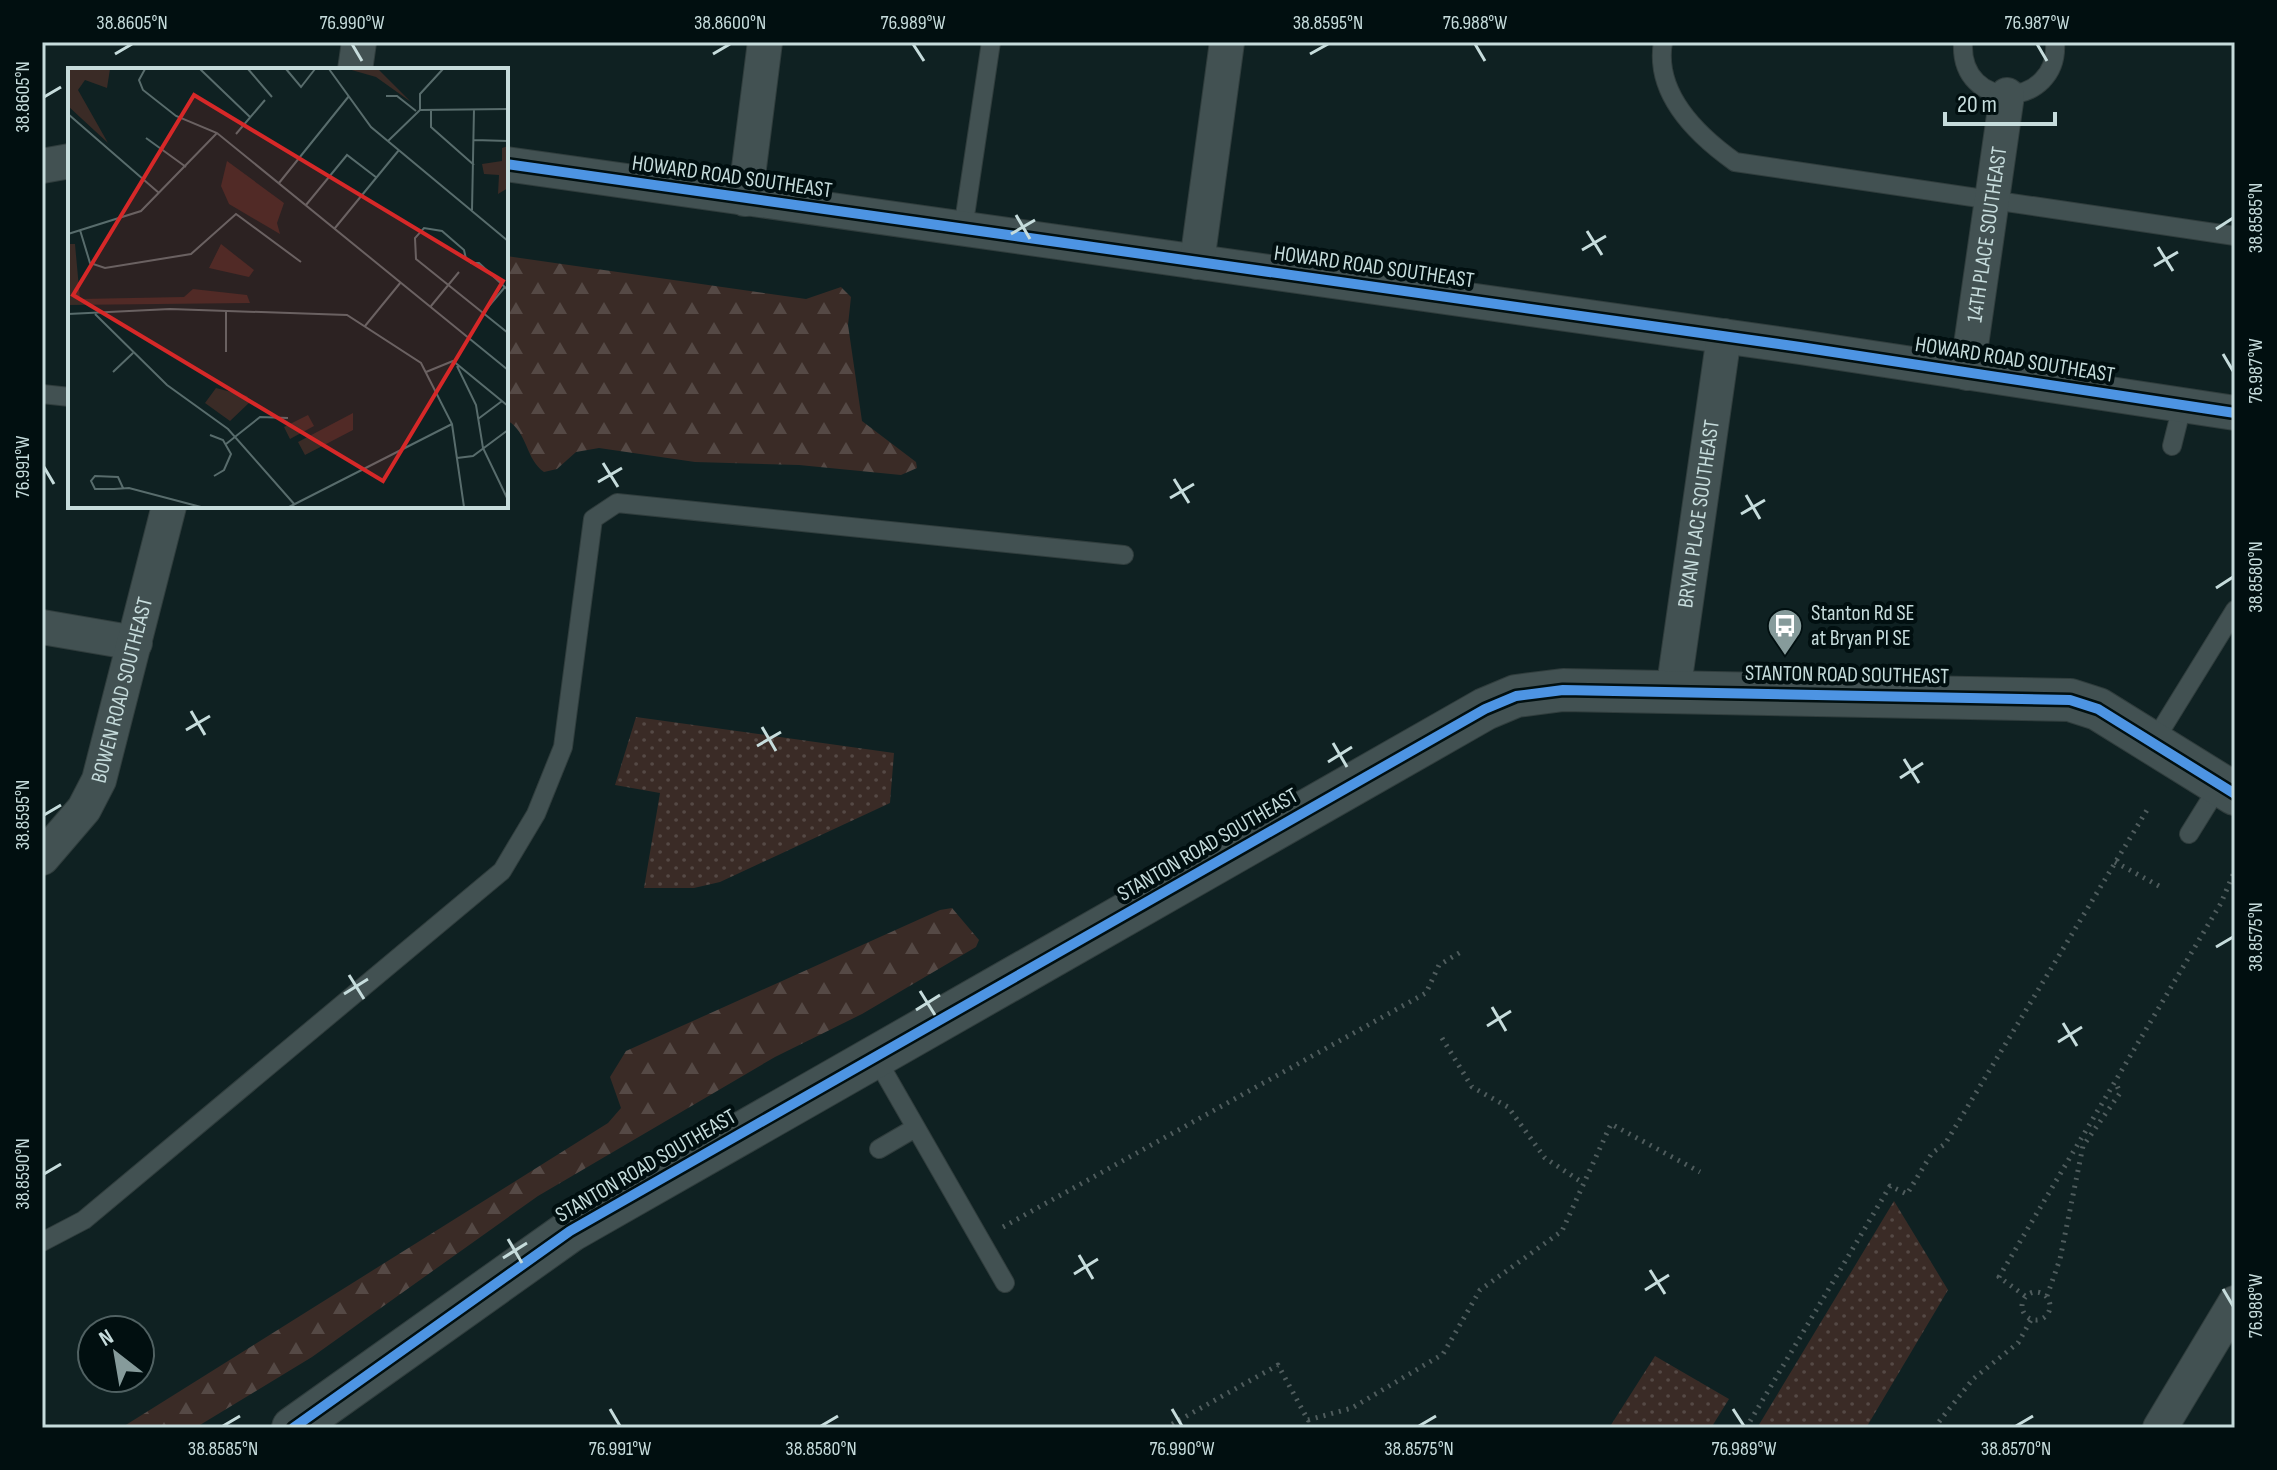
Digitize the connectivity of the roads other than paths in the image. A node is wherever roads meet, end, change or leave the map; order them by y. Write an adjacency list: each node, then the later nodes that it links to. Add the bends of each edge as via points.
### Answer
1 (359, 42): 8 (street)
2 (765, 42): 14 (street)
3 (991, 42): 15 (lane)
4 (1227, 42): 17 (street)
5 (1663, 42): 13 (lane, via 1670,95 1702,139 1735,162)
6 (1963, 42): 9 (lane, via 1968,73 1980,86)
7 (2055, 42): 9 (lane, via 2046,76 2033,89)
8 (355, 68)
9 (2007, 95): 13 (street, 14TH PLACE SOUTHEAST)
10 (68, 161): 12 (street)
11 (508, 164): 14 (street, HOWARD ROAD SOUTHEAST)
12 (42, 166)
13 (1992, 197): 16 (lane); 19 (street, 14TH PLACE SOUTHEAST)
14 (745, 199): 15 (street, HOWARD ROAD SOUTHEAST)
15 (963, 229): 17 (street, HOWARD ROAD SOUTHEAST)
16 (2235, 236)
17 (1197, 262): 18 (street, HOWARD ROAD SOUTHEAST)
18 (1724, 336): 19 (street, HOWARD ROAD SOUTHEAST); 30 (street, BRYAN PLACE SOUTHEAST)
19 (1967, 373): 22 (street, HOWARD ROAD SOUTHEAST)
20 (42, 394): 21 (lane)
21 (68, 397)
22 (2182, 406): 23 (street, HOWARD ROAD SOUTHEAST); 24 (lane)
23 (2235, 413)
24 (2172, 446)
25 (169, 508): 29 (street, BOWEN ROAD SOUTHEAST)
26 (1124, 555): 38 (lane, via 617,503 593,519 563,747 536,814 502,871 84,1220)
27 (2235, 610): 31 (lane)
28 (42, 627): 29 (street)
29 (135, 643): 34 (street, BOWEN ROAD SOUTHEAST, via 99,780 84,809)
30 (1673, 692): 31 (street, STANTON ROAD SOUTHEAST, via 2055,698 2098,709); 35 (street, STANTON ROAD SOUTHEAST, via 1540,691 1485,709)
31 (2153, 743): 32 (street, STANTON ROAD SOUTHEAST)
32 (2227, 789): 33 (lane)
33 (2189, 834)
34 (42, 858)
35 (876, 1058): 36 (lane); 41 (street, STANTON ROAD SOUTHEAST, via 570,1231)
36 (915, 1128): 37 (lane); 39 (lane)
37 (879, 1149)
38 (42, 1242)
39 (1005, 1283)
40 (2235, 1303): 42 (street)
41 (293, 1428)
42 (2160, 1428)

